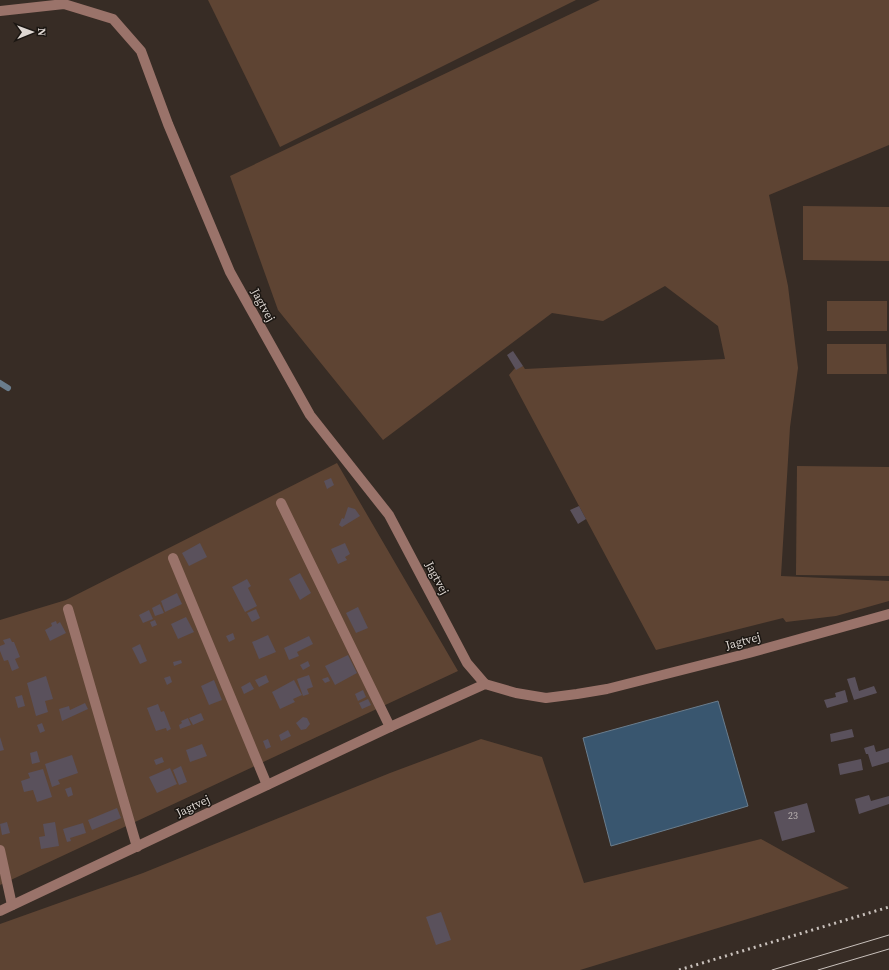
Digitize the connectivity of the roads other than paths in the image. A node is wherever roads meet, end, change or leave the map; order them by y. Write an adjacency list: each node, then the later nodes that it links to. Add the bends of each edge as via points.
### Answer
1 (0, 11): 6 (street, Jagtvej, via 64,4 113,19 140,51 230,272 310,415 389,515 467,663)
2 (281, 503): 7 (street)
3 (174, 558): 8 (street)
4 (68, 609): 9 (street)
5 (889, 614): 6 (street, Jagtvej, via 607,689 546,698)
6 (485, 684): 7 (street, Jagtvej)
7 (390, 727): 8 (street, Jagtvej)
8 (267, 785): 9 (street, Jagtvej)
9 (137, 847): 11 (street, Jagtvej)
10 (0, 850): 11 (street)
11 (12, 905): 12 (street, Jagtvej)
12 (0, 911)

